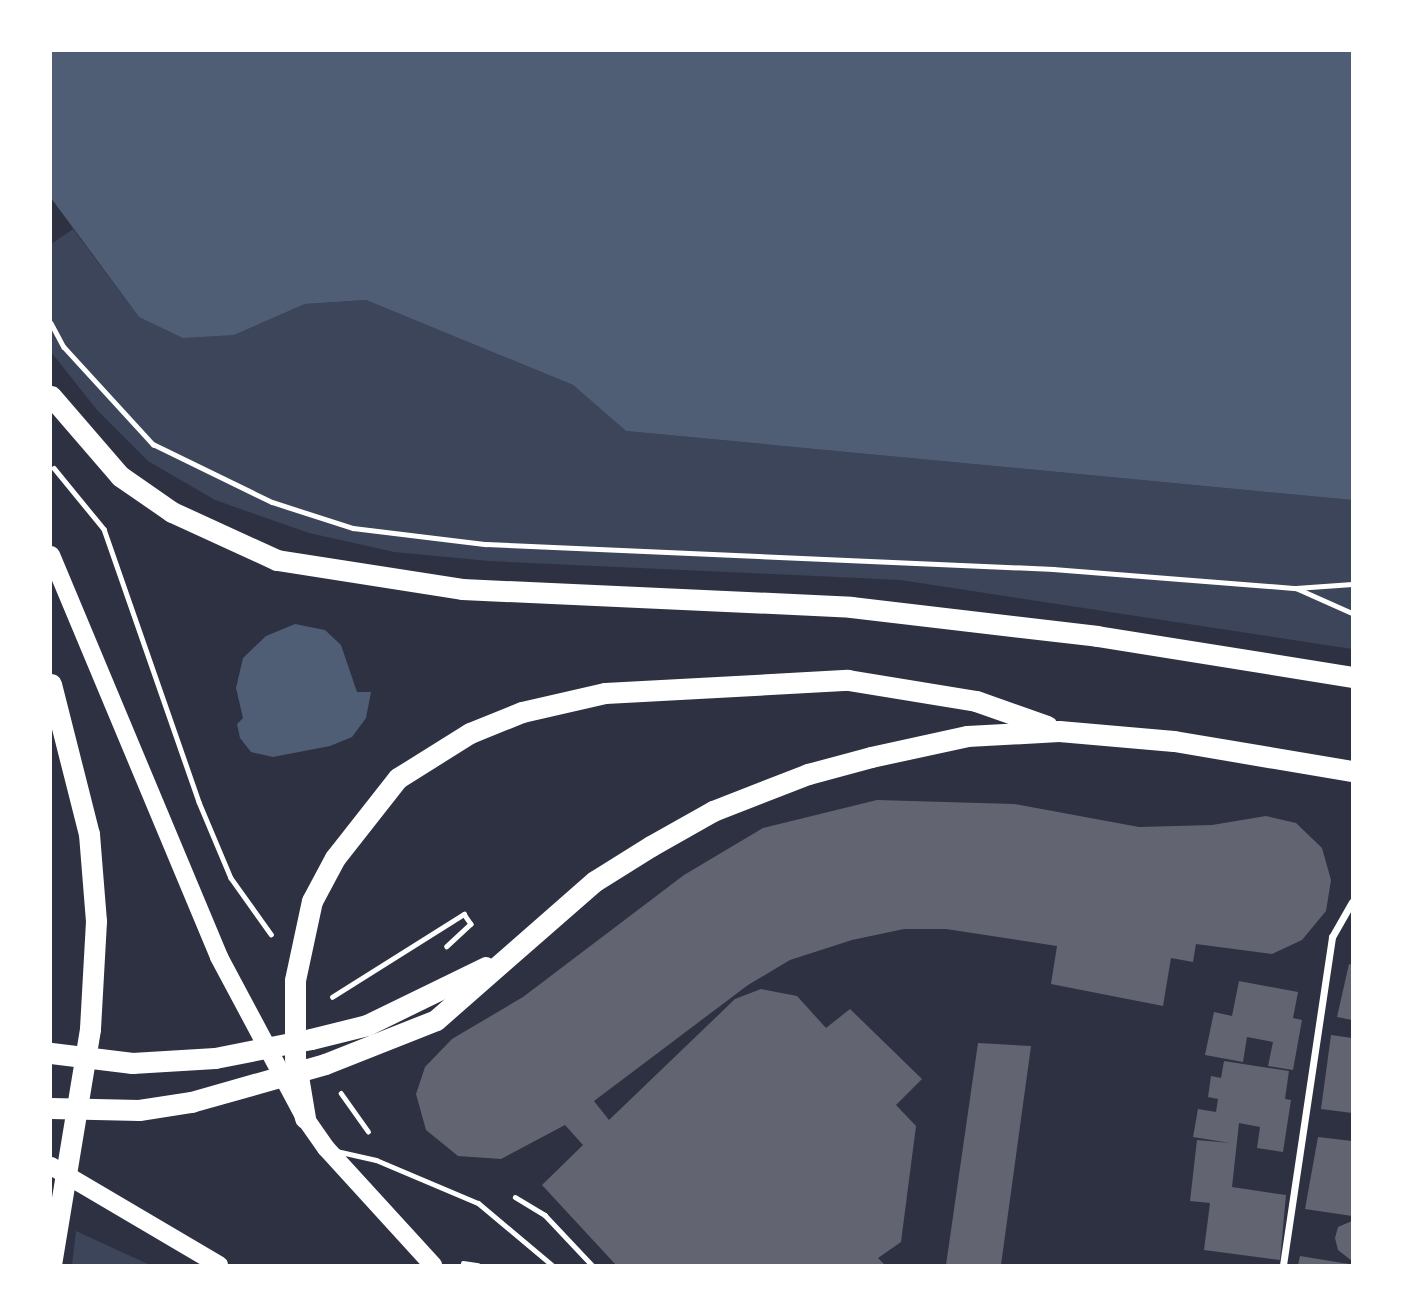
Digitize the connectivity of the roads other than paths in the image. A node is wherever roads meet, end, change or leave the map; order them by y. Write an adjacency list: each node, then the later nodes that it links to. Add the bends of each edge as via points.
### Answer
1 (51, 396): 3 (highway, via 120,476 182,517 277,560 462,589 851,607 1097,636)
2 (51, 555): 11 (main road, via 219,957)
3 (1352, 677)
4 (51, 684): 14 (highway, via 89,834 96,921 90,1029)
5 (1059, 731): 6 (highway, via 1174,741); 8 (highway, via 967,737 870,757 808,774 713,811 596,881); 11 (highway, via 976,701 848,680 605,694 522,712 470,733 398,778 335,858 312,901 295,980 295,1058)
6 (1352, 771)
7 (1352, 902): 18 (street, via 1332,937)
8 (520, 949): 9 (highway, via 367,1024 215,1058 132,1063); 10 (highway, via 436,1020 324,1064 191,1102 139,1110)
9 (51, 1053)
10 (51, 1108)
11 (305, 1118): 12 (main road)
12 (326, 1148): 16 (main road); 17 (lane, via 376,1160 478,1203)
13 (51, 1166): 15 (main road)
14 (51, 1265)
15 (219, 1265)
16 (433, 1265)
17 (552, 1265)
18 (1283, 1265)

